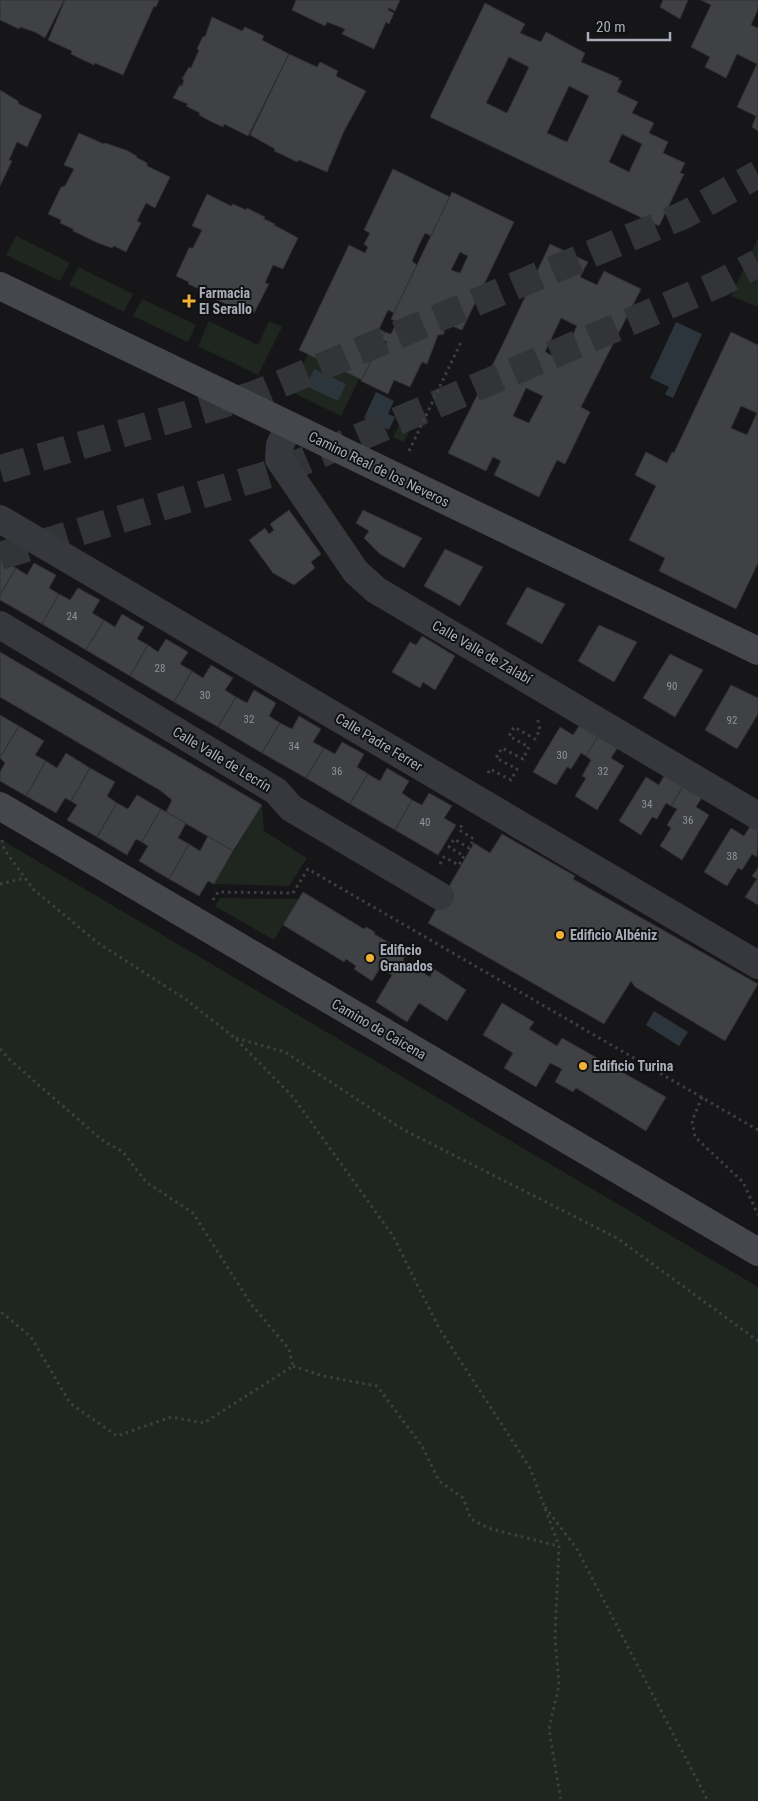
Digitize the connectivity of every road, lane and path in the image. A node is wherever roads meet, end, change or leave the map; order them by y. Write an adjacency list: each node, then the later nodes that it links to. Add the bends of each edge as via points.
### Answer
1 (0, 286): 3 (street, Camino Real de los Neveros)
2 (462, 340): 4 (path)
3 (288, 426): 7 (street, Camino Real de los Neveros); 11 (street, Calle Valle de Zalabí, via 280,445 279,459 356,572 376,590)
4 (409, 451)
5 (0, 519): 19 (street, Calle Padre Ferrer)
6 (0, 625): 17 (street, Calle Valle de Lecrín, via 276,791 291,808)
7 (758, 651)
8 (536, 715): 9 (path, via 540,730 535,739 514,727 509,736 529,747 522,759 502,748 496,758 517,769 511,780 490,769)
9 (486, 776)
10 (0, 806): 25 (street, Camino de Caicena)
11 (758, 816)
12 (471, 826): 14 (path, via 464,822 459,830 474,839 469,848 454,839 449,848 464,856 459,866 444,857)
13 (0, 835): 15 (path, via 4,849)
14 (438, 866)
15 (25, 878): 16 (path); 20 (path, via 33,889 98,943 184,998)
16 (0, 884)
17 (440, 896)
18 (213, 901): 22 (path, via 218,892 293,893 308,869)
19 (758, 965)
20 (236, 1038): 27 (path, via 285,1052 402,1129 616,1238); 29 (path, via 293,1096 393,1236 439,1328 530,1468)
21 (0, 1049): 28 (path, via 102,1140 123,1152 146,1182 193,1214 251,1304 289,1349)
22 (702, 1097): 23 (path); 24 (path, via 692,1121 695,1137 742,1182)
23 (758, 1130)
24 (758, 1215)
25 (758, 1252)
26 (0, 1311): 28 (path, via 31,1337 70,1403 117,1436 171,1417 204,1422)
27 (758, 1342)
28 (293, 1366): 30 (path, via 323,1376 377,1386 422,1446 439,1480 463,1498 471,1519 488,1528)
29 (543, 1504): 30 (path); 32 (path, via 577,1549)
30 (559, 1546): 31 (path, via 555,1636 559,1685 549,1729)
31 (561, 1801)
32 (708, 1801)

